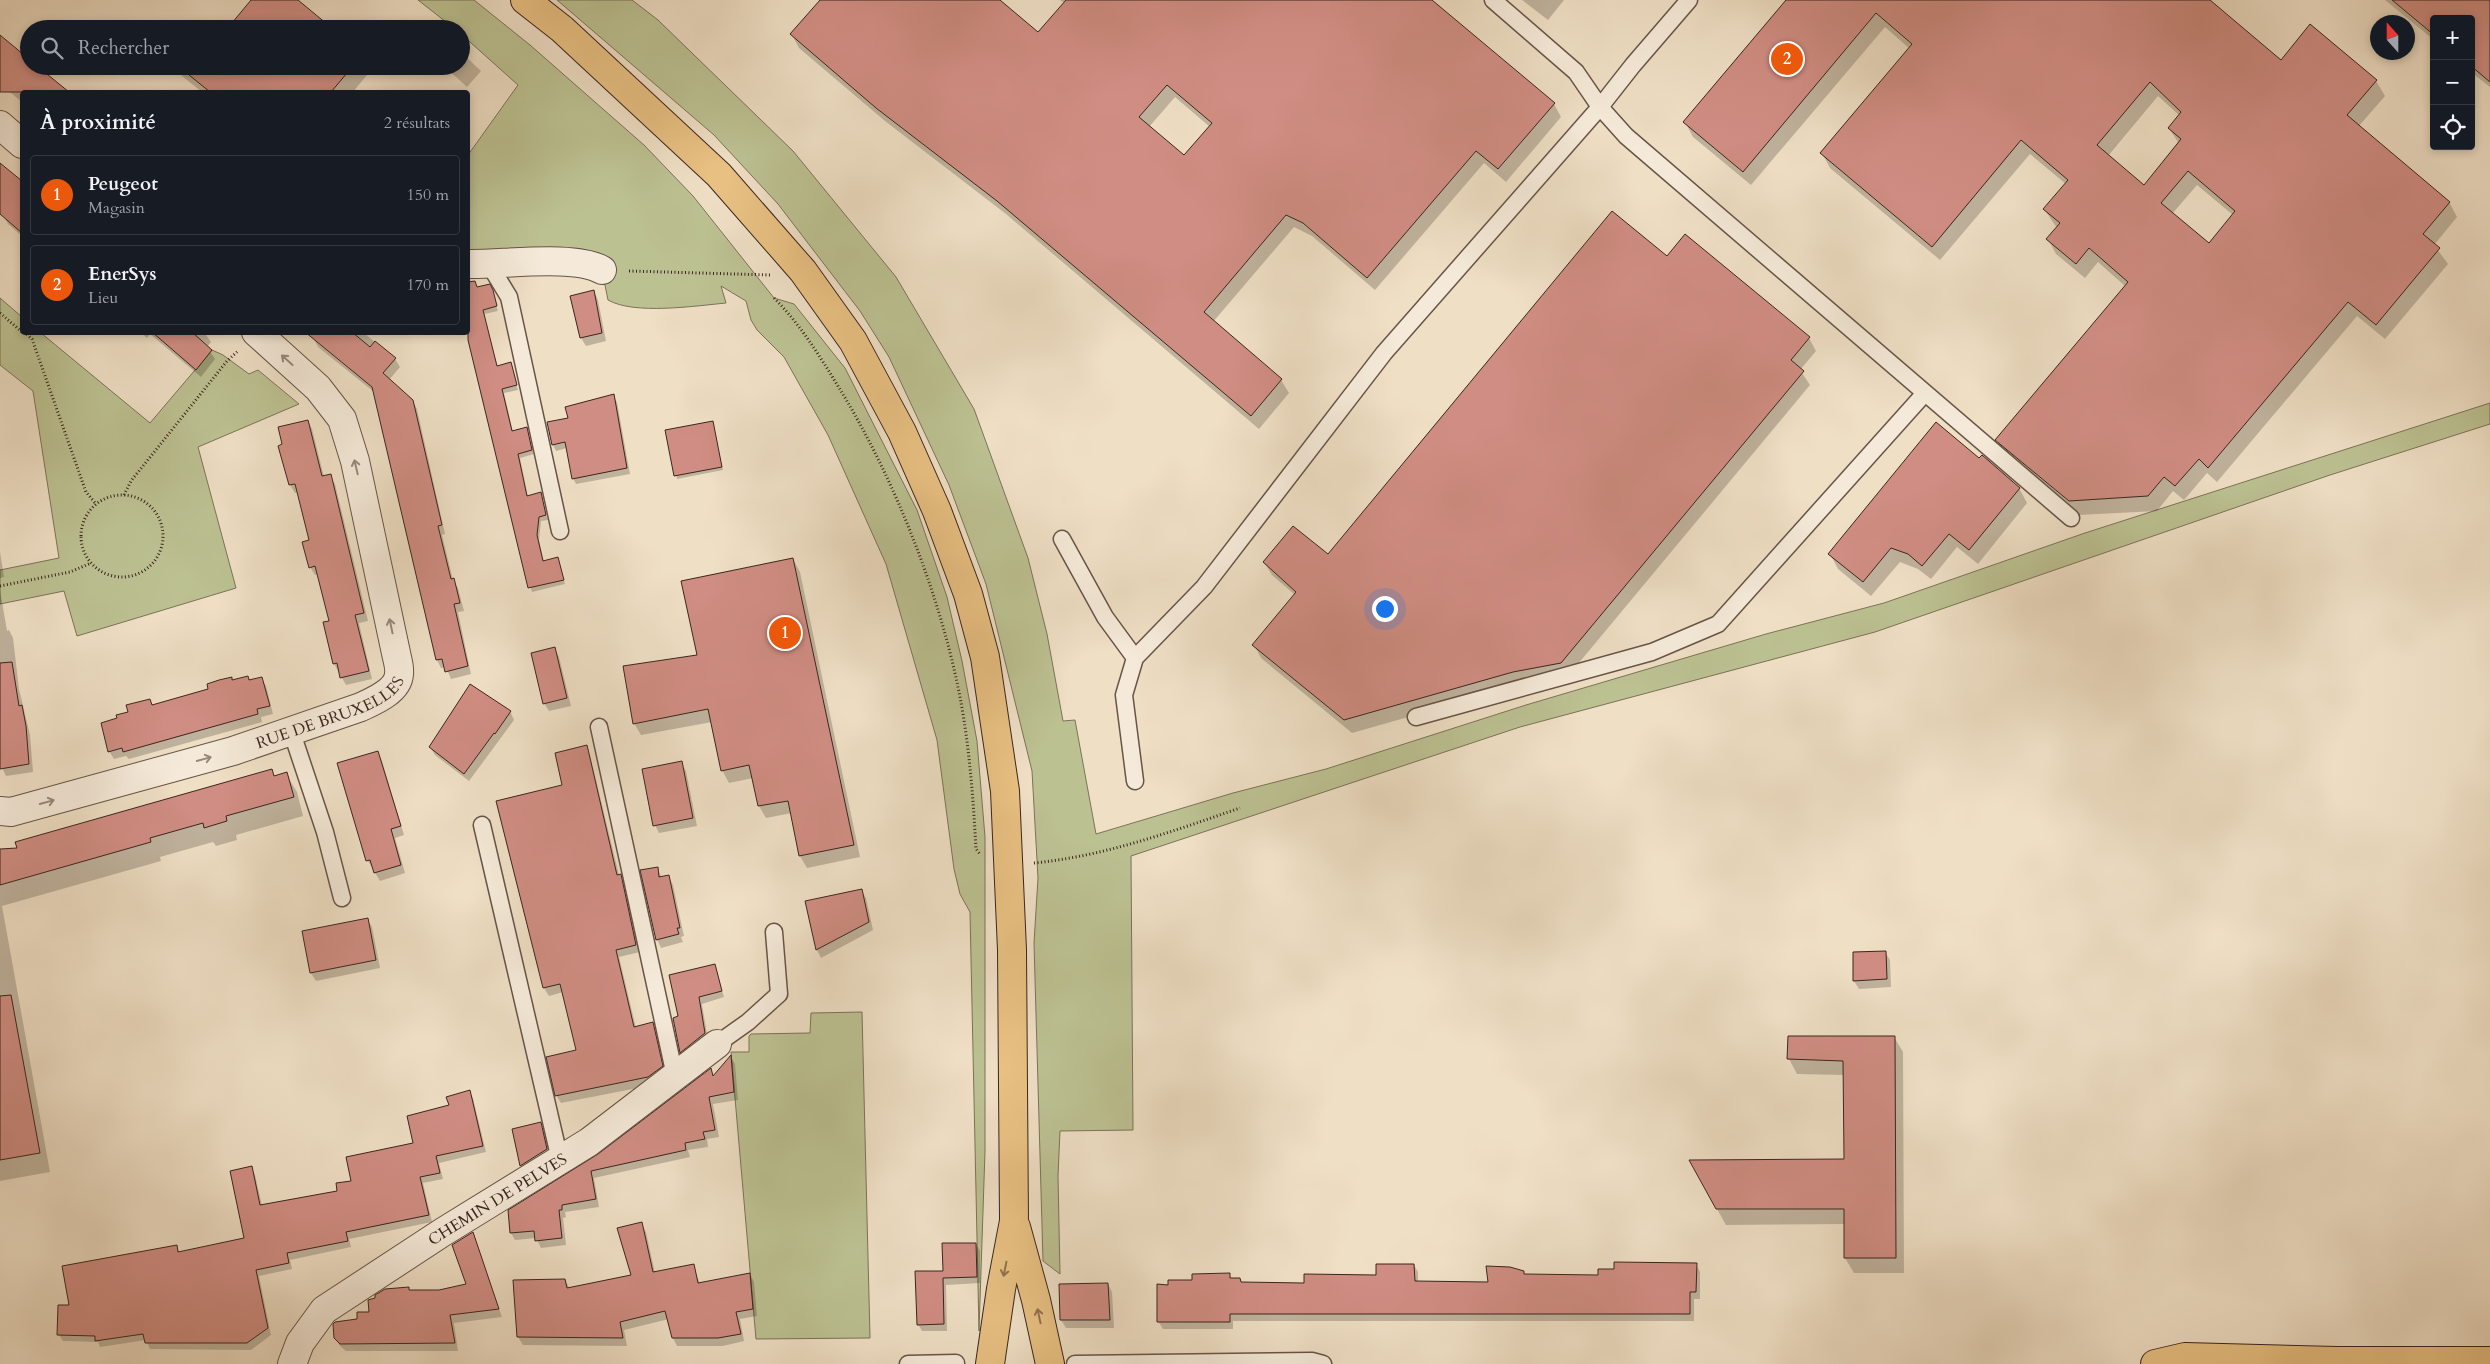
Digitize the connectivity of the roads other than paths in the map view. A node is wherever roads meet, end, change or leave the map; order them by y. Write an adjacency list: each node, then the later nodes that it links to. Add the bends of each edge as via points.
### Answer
1 (525, 0): 26 (main road, via 562,29 719,174 803,271 853,341 902,432 937,511 968,594 985,657 1005,791 1012,950)
2 (1494, 0): 4 (lane, via 1576,72)
3 (1689, 0): 4 (lane)
4 (1600, 107): 10 (lane, via 1626,136); 14 (lane, via 1384,353 1204,587)
5 (0, 125): 6 (street)
6 (20, 142)
7 (478, 264): 8 (street, via 525,261 592,264); 12 (lane, via 509,297)
8 (602, 270)
9 (259, 335): 17 (street, RUE DE BRUXELLES, one-way to 9, via 376,700 396,684 399,674 355,461 342,419 318,388)
10 (1925, 393): 11 (lane); 15 (lane, via 1718,624 1652,652)
11 (2071, 518)
12 (560, 531)
13 (1062, 539): 14 (lane, via 1105,617)
14 (1135, 658): 18 (lane, via 1124,695)
15 (1416, 717)
16 (599, 728): 24 (lane)
17 (290, 730): 19 (street, RUE DE BRUXELLES, one-way to 17, via 11,812 223,753); 21 (lane, via 325,832)
18 (1135, 781)
19 (0, 811)
20 (482, 825): 25 (lane)
21 (342, 898)
22 (774, 932): 23 (lane, via 779,994)
23 (717, 1044): 24 (street, CHEMIN DE PELVES)
24 (675, 1076): 25 (street, CHEMIN DE PELVES, via 589,1142)
25 (560, 1160): 29 (street, CHEMIN DE PELVES, via 324,1310 300,1343)
26 (1014, 1221): 31 (main road, one-way to 31); 32 (main road, one-way to 26)
27 (2490, 1361): 35 (main road, via 2356,1362 2185,1357)
28 (956, 1363): 30 (lane)
29 (292, 1364)
30 (908, 1364)
31 (990, 1364)
32 (1050, 1364)
33 (1075, 1364): 34 (lane, via 1312,1361)
34 (1322, 1364)
35 (2155, 1364)

